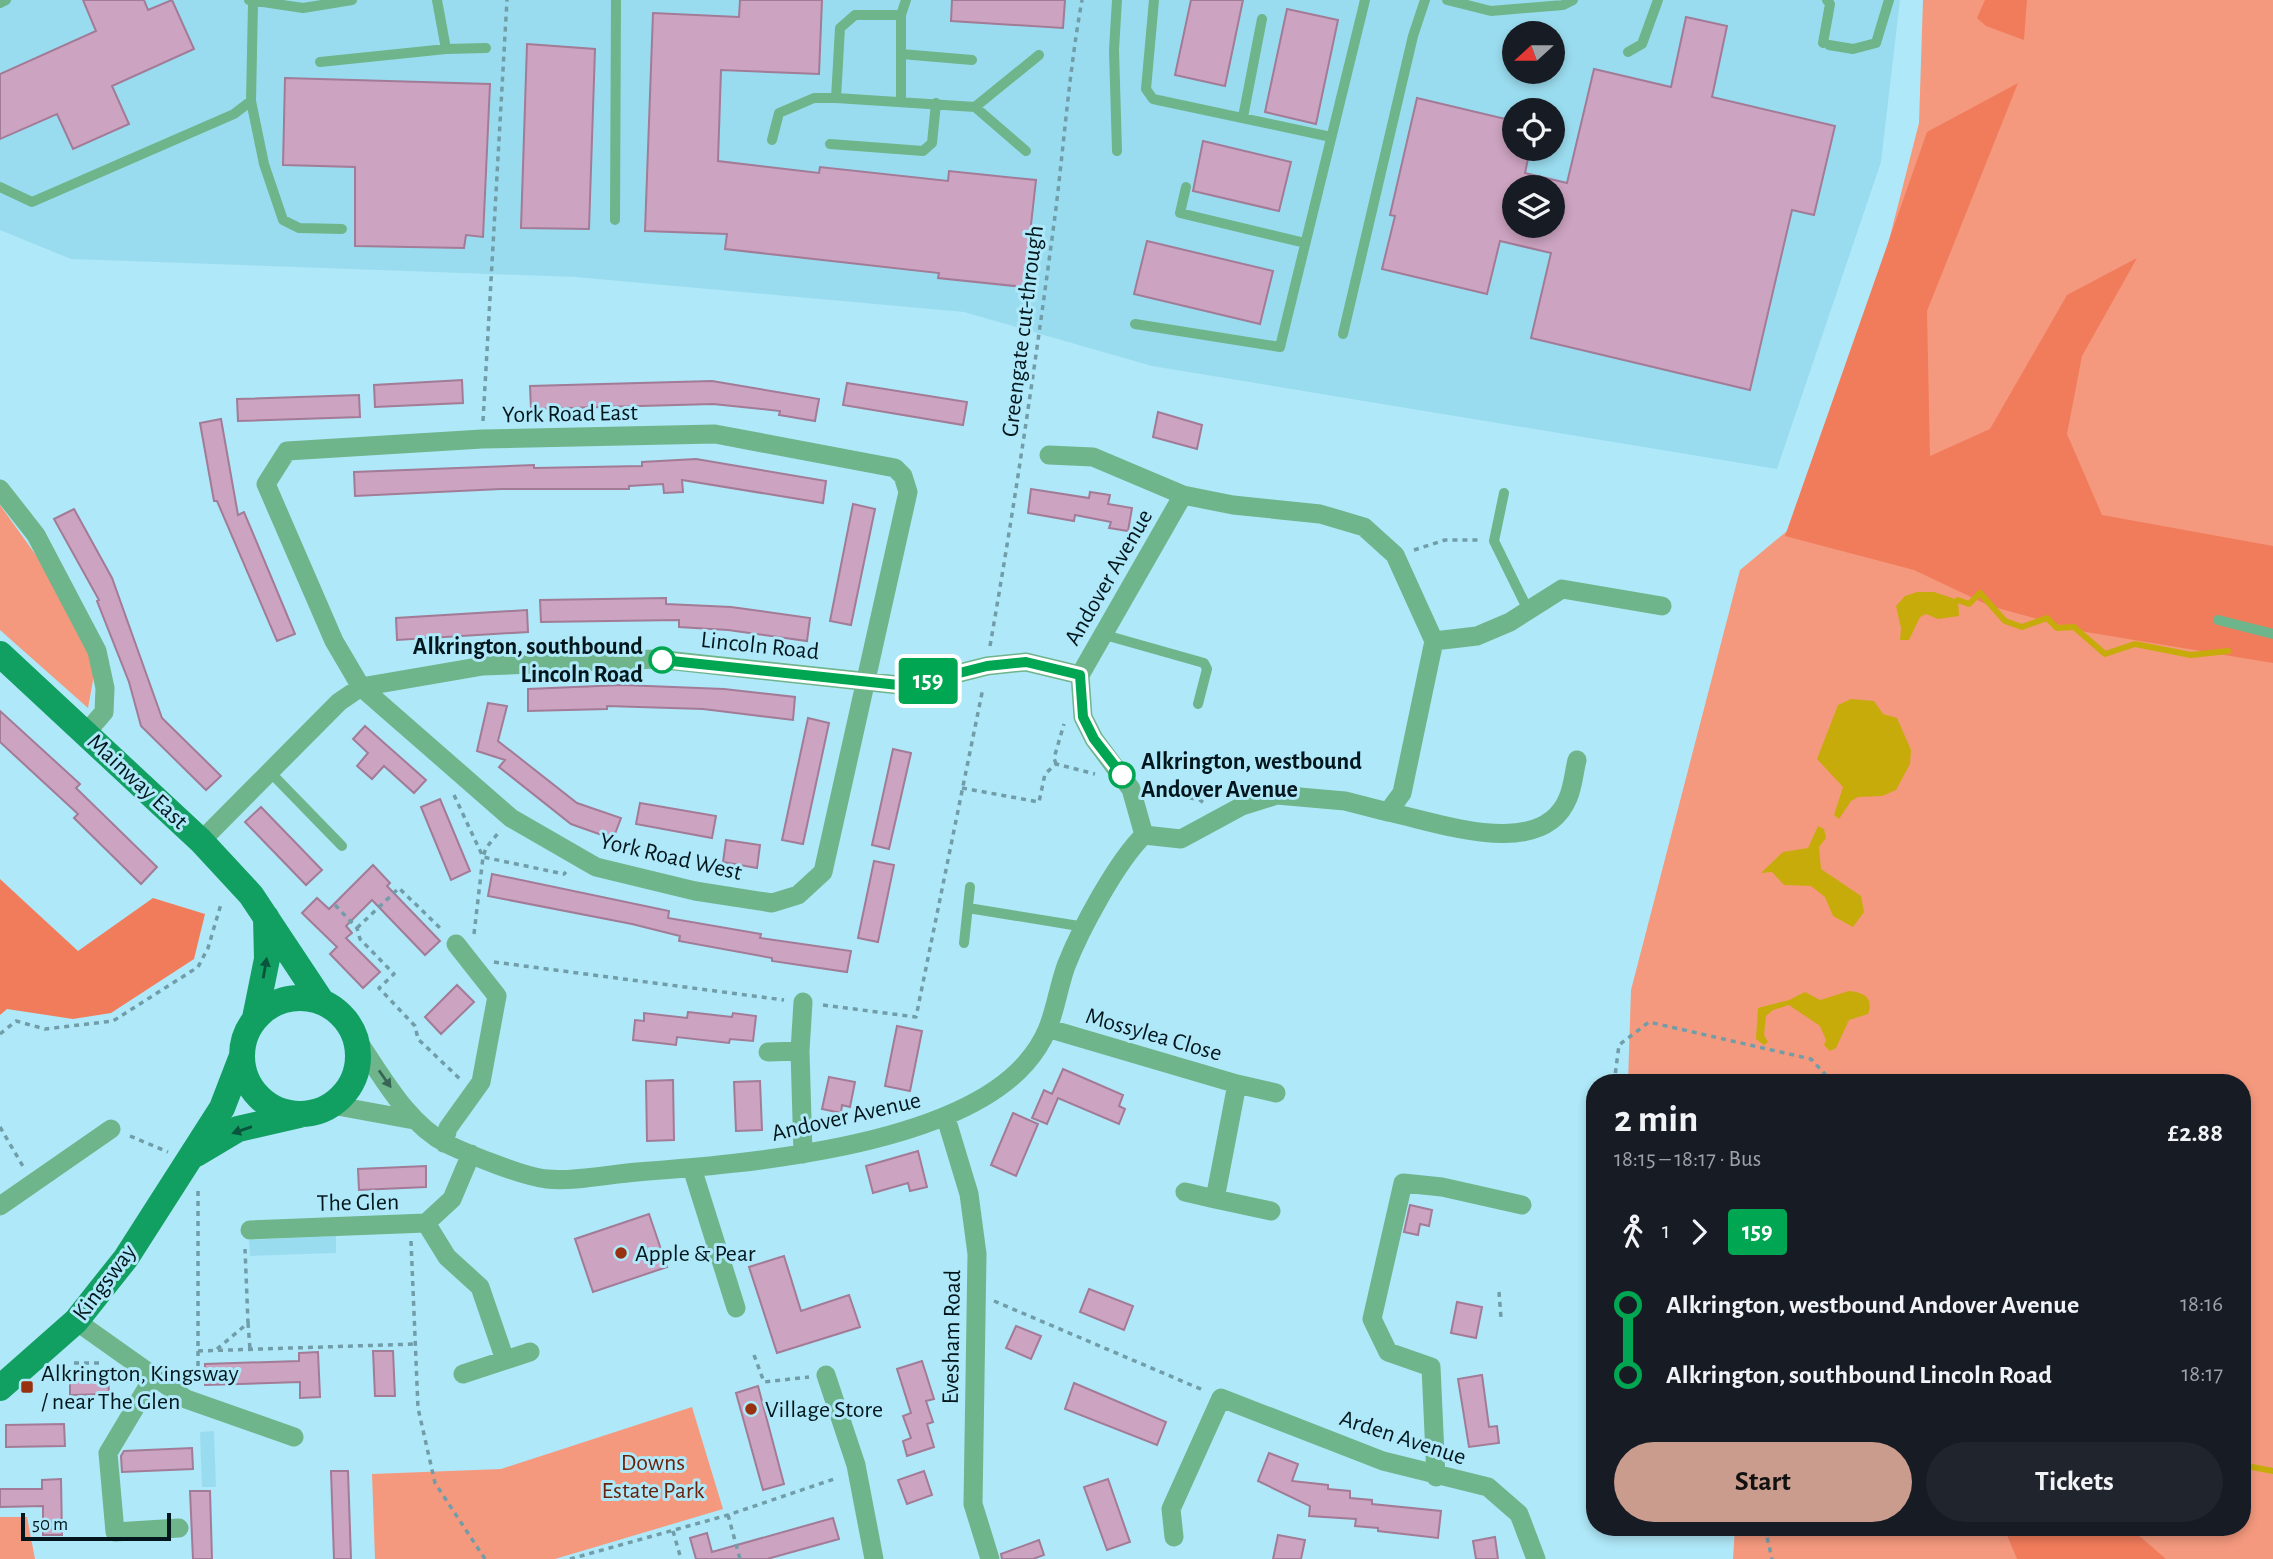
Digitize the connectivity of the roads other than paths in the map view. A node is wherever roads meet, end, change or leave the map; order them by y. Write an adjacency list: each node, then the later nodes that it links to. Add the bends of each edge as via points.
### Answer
1 (6, 0): 16 (lane)
2 (352, 0): 15 (lane, via 303,8)
3 (437, 0): 20 (lane)
4 (616, 0): 39 (lane)
5 (906, 0): 17 (lane)
6 (1117, 0): 36 (lane)
7 (1154, 0): 31 (lane, via 1146,89 1153,99)
8 (1364, 0): 32 (lane)
9 (1425, 0): 43 (lane)
10 (1447, 0): 11 (lane, via 1491,11 1563,5)
11 (1573, 0)
12 (1658, 0): 21 (lane, via 1642,44)
13 (1827, 0): 14 (lane, via 1826,44 1853,49 1876,43)
14 (1889, 0)
15 (251, 1): 27 (lane)
16 (0, 3)
17 (901, 15): 22 (lane); 26 (lane, via 855,15 840,28)
18 (1262, 19): 31 (lane)
19 (486, 48): 20 (lane)
20 (446, 50): 25 (lane)
21 (1628, 52)
22 (901, 54): 24 (lane); 28 (lane)
23 (1038, 55): 30 (lane)
24 (972, 60)
25 (320, 62)
26 (836, 98): 28 (lane); 33 (lane, via 814,98 779,113)
27 (251, 101): 37 (lane, via 234,114 32,202); 40 (lane, via 264,164 283,220 299,228)
28 (901, 101): 29 (lane)
29 (936, 103): 30 (lane); 34 (lane, via 932,143 923,152)
30 (975, 107): 35 (lane)
31 (1242, 117): 32 (lane)
32 (1331, 137): 41 (lane)
33 (772, 140)
34 (830, 144)
35 (1026, 151)
36 (1117, 151)
37 (0, 187)
38 (1186, 187): 41 (lane, via 1180,213)
39 (615, 220)
40 (342, 229)
41 (1305, 243): 42 (lane, via 1280,347)
42 (1135, 324)
43 (1343, 334)
44 (1049, 455): 47 (street, Andover Avenue, via 1093,457)
45 (0, 489): 59 (street, via 36,535 97,651 106,688 104,712)
46 (1504, 493): 49 (lane, via 1494,541)
47 (1182, 495): 52 (street, Andover Avenue); 53 (street, Andover Avenue, via 1320,514 1364,527 1395,555)
48 (1662, 606): 49 (street, via 1562,589)
49 (1528, 610): 53 (street, via 1477,636)
50 (2218, 620): 51 (lane)
51 (2273, 634)
52 (1105, 635): 55 (street, Andover Avenue); 58 (lane, via 1205,663 1208,669)
53 (1434, 641): 62 (street, via 1402,793)
54 (0, 654): 59 (street, Mainway East)
55 (1080, 675): 56 (street, Lincoln Road, via 1026,662 987,666 908,686); 63 (street, Andover Avenue, via 1083,717 1131,789)
56 (867, 680): 57 (street, Lincoln Road, via 656,659 483,666); 57 (street, York Road West, via 823,872 798,895 772,903 695,891 596,867 511,818); 57 (street, York Road East, via 908,492 903,476 895,468 715,434 482,439 287,451 266,484 334,641)
57 (361, 687): 61 (street, Lincoln Road, via 339,702)
58 (1198, 704)
59 (86, 733): 64 (street, Mainway East)
60 (1577, 760): 62 (street, via 1568,799 1546,826 1516,835)
61 (270, 772): 64 (street, Lincoln Road); 65 (lane)
62 (1388, 812): 63 (street, via 1345,801 1277,794 1242,806 1181,839)
63 (1144, 835): 69 (street, Andover Avenue, via 1129,849)
64 (201, 841): 68 (street, Mainway East)
65 (342, 846)
66 (970, 887): 67 (lane)
67 (968, 908): 69 (lane); 70 (lane)
68 (266, 917): 72 (street, Mainway East); 74 (street, one-way to 68, via 267,959)
69 (1086, 928): 75 (street, Andover Avenue, via 1067,966)
70 (964, 943)
71 (456, 944): 87 (street, via 497,996 481,1082 448,1128)
72 (322, 1002): 74 (street, via 286,999); 76 (street, via 342,1016)
73 (803, 1002): 78 (street)
74 (255, 1018): 79 (street, via 245,1036)
75 (1050, 1029): 80 (street, Mossylea Close); 84 (street, Andover Avenue, via 1026,1063 993,1091)
76 (355, 1037): 82 (street, via 355,1075); 85 (street, Andover Avenue, one-way to 85)
77 (768, 1052): 78 (street)
78 (800, 1052): 89 (street)
79 (242, 1056): 83 (street, via 244,1074 266,1104); 90 (street, Kingsway, via 222,1108)
80 (1237, 1084): 81 (street); 93 (street, Mossylea Close)
81 (1276, 1093)
82 (332, 1105): 83 (street); 85 (street, Andover Avenue)
83 (301, 1114): 90 (street, Kingsway, one-way to 90, via 238,1129)
84 (946, 1118): 89 (street, Andover Avenue); 112 (street, Evesham Road, via 969,1194 977,1254 973,1504)
85 (414, 1120): 87 (street, Andover Avenue)
86 (111, 1129): 95 (street)
87 (444, 1143): 88 (street, Andover Avenue)
88 (471, 1154): 91 (street, Andover Avenue, via 547,1179); 97 (street, The Glen, via 452,1199)
89 (803, 1154): 91 (street, Andover Avenue)
90 (188, 1160): 100 (street, Kingsway, via 125,1258)
91 (692, 1168): 99 (street)
92 (1185, 1192): 93 (street)
93 (1215, 1199): 96 (street)
94 (1522, 1205): 108 (street, via 1403,1183 1372,1319 1388,1352 1432,1367)
95 (0, 1206)
96 (1271, 1210)
97 (418, 1224): 98 (street, The Glen); 102 (street, via 480,1287)
98 (250, 1230)
99 (736, 1308)
100 (76, 1321): 105 (street); 106 (street, Kingsway)
101 (530, 1352): 102 (street)
102 (505, 1360): 103 (street)
103 (463, 1374)
104 (826, 1375): 111 (street, via 856,1465)
105 (154, 1376): 107 (street, via 186,1399); 109 (street, via 108,1453 115,1532)
106 (3, 1381)
107 (294, 1437)
108 (1436, 1477): 110 (street, Arden Avenue, via 1222,1398 1171,1509); 113 (street, Arden Avenue, via 1488,1487 1519,1514)
109 (179, 1528)
110 (1174, 1538)
111 (874, 1559)
112 (990, 1559)
113 (1536, 1559)

